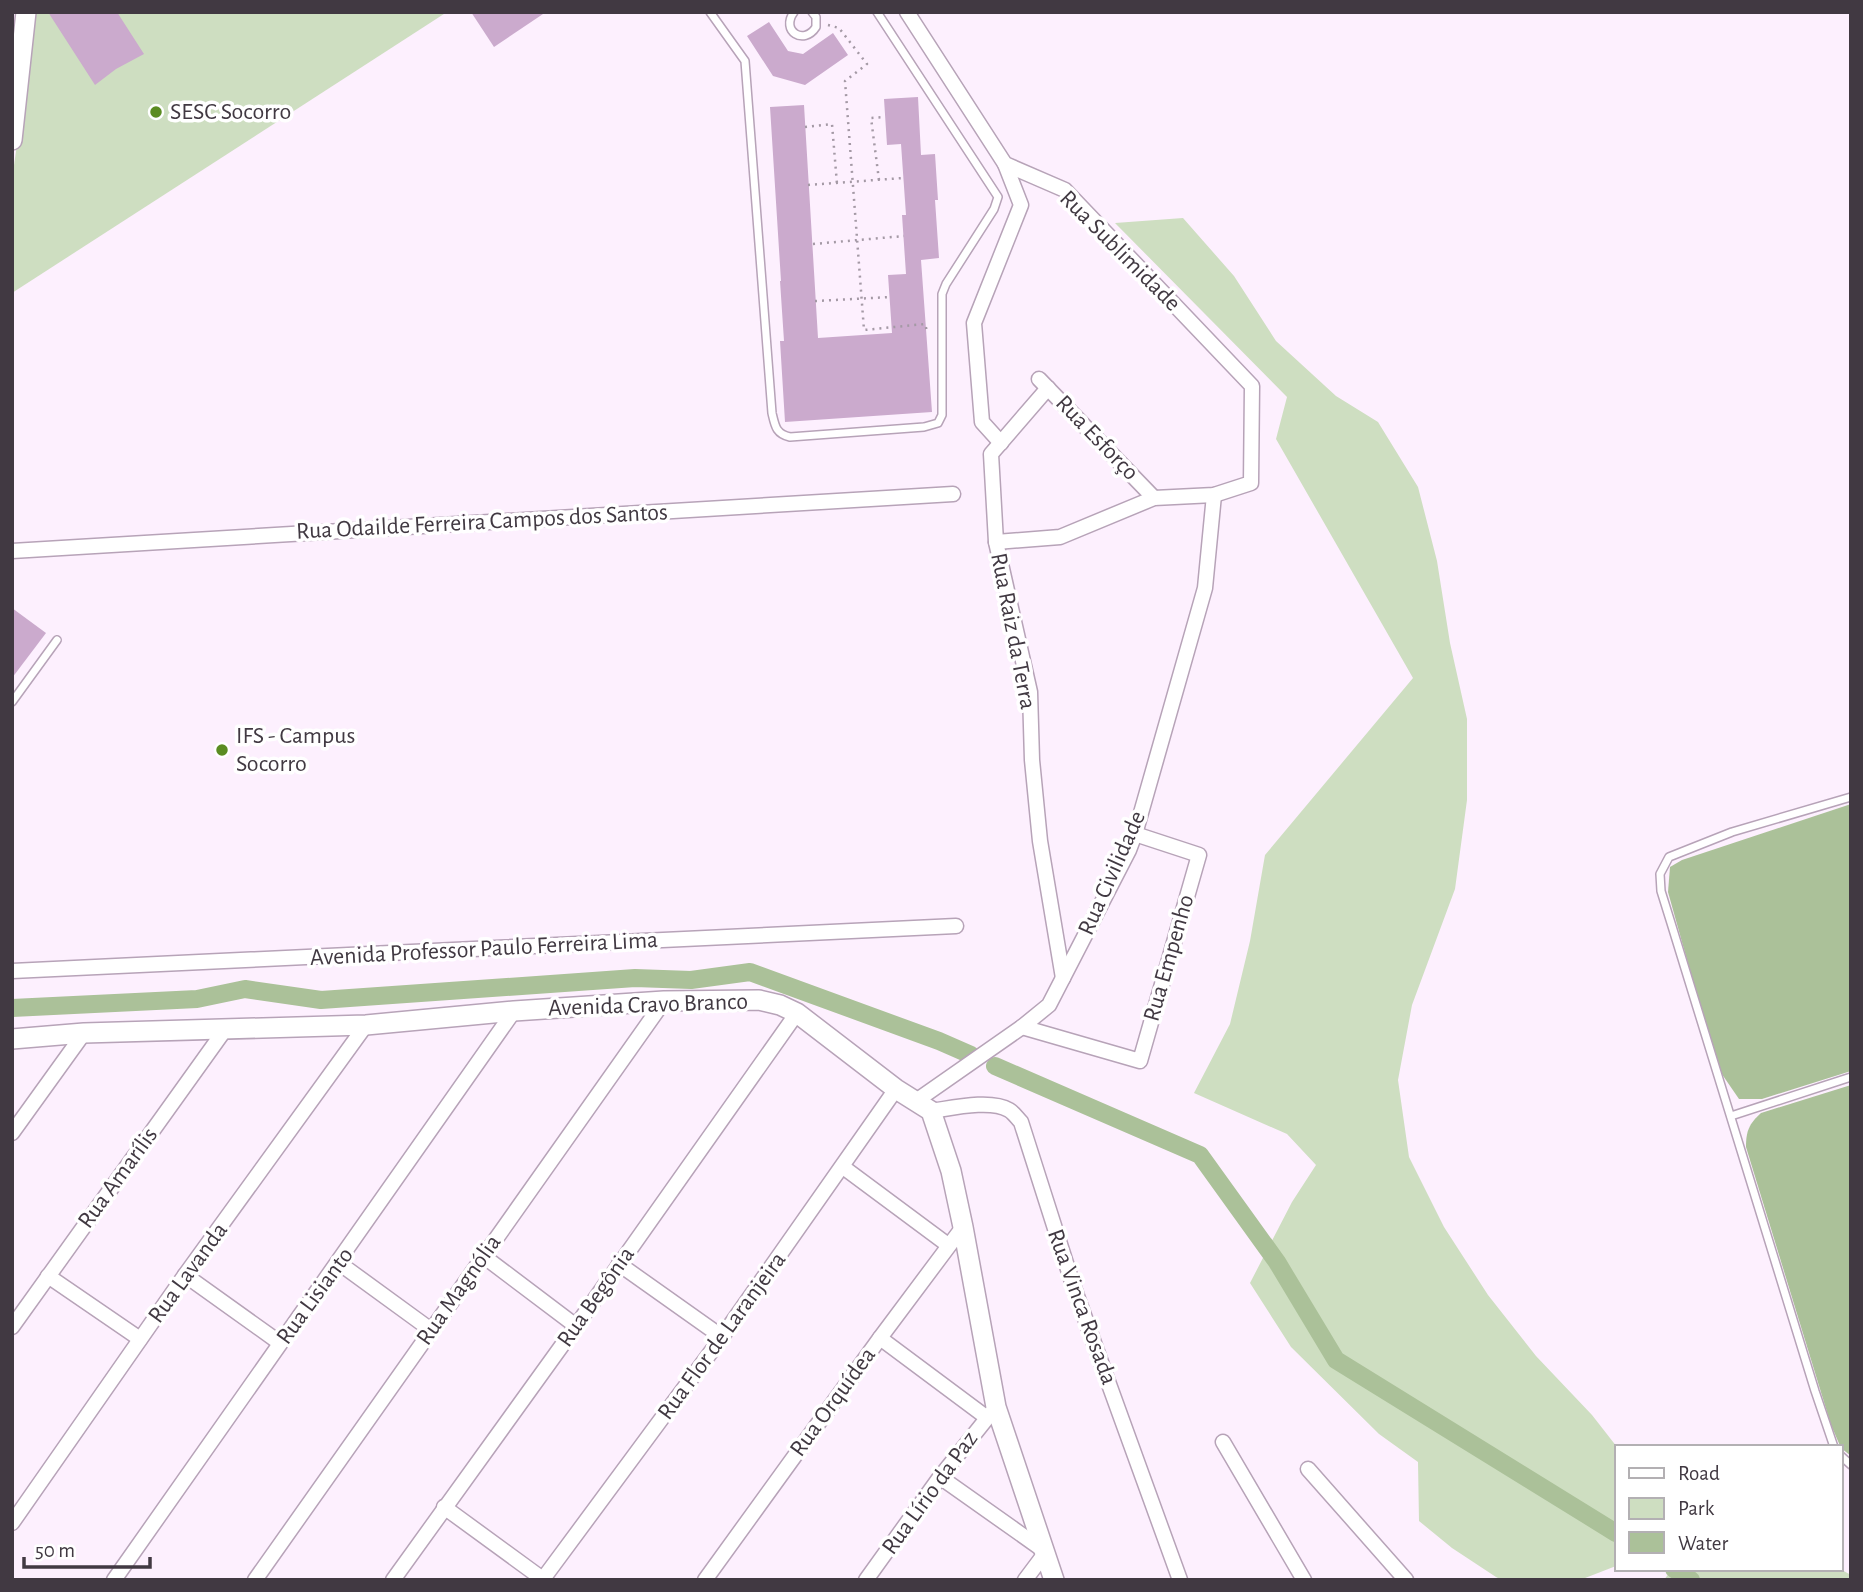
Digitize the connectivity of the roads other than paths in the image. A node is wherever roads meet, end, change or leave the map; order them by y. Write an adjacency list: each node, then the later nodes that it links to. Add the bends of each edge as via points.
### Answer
1 (26, 12): 7 (street)
2 (710, 12): 5 (lane, via 745,61 772,413 775,428 790,437 923,428 938,423 942,415 942,294 998,197)
3 (794, 12): 4 (lane, via 789,27 798,36 814,32 817,22)
4 (812, 12)
5 (877, 12)
6 (908, 12): 8 (street)
7 (12, 140)
8 (1005, 164): 10 (street, via 1021,205 974,323 982,422); 12 (street, Rua Sublimidade, via 1065,190 1252,386 1251,483)
9 (1044, 383): 10 (street, Rua Raiz da Terra); 13 (street, Rua Esforço)
10 (1001, 443): 14 (street, Rua Raiz da Terra, via 991,454)
11 (953, 494): 15 (street, Rua Odailde Ferreira Campos dos Santos)
12 (1214, 495): 13 (street); 19 (street, Rua Civilidade, via 1205,588)
13 (1154, 498): 14 (street, via 1060,537)
14 (996, 541): 22 (street, Rua Raiz da Terra, via 1030,692 1040,841)
15 (12, 551)
16 (57, 640): 17 (lane)
17 (12, 702)
18 (1851, 797): 34 (lane, via 1688,849 1669,857 1660,874 1661,891)
19 (1135, 834): 22 (street, Rua Civilidade); 27 (street, Rua Empenho, via 1199,855 1140,1061)
20 (956, 926): 21 (street, Avenida Professor Paulo Ferreira Lima)
21 (12, 971)
22 (1063, 978): 27 (street, Rua Civilidade, via 1049,1005)
23 (664, 1001): 24 (street, Avenida Cravo Branco); 25 (street, Avenida Cravo Branco, via 759,1000); 39 (street, Rua Magnólia)
24 (514, 1011): 26 (street, Avenida Cravo Branco); 40 (street, Rua Lisianto)
25 (797, 1013): 32 (street, Avenida Cravo Branco); 41 (street, Rua Begônia)
26 (366, 1025): 28 (street, Avenida Cravo Branco); 42 (street, Rua Lavanda)
27 (1022, 1027): 33 (street, Rua Civilidade)
28 (225, 1031): 29 (street, Avenida Cravo Branco); 43 (street, Rua Amarílis)
29 (84, 1033): 30 (street, Avenida Cravo Branco); 35 (street)
30 (12, 1039)
31 (1851, 1077): 34 (lane)
32 (897, 1089): 33 (street, Avenida Cravo Branco); 36 (street, Rua Flor de Laranjeira)
33 (924, 1106): 37 (street, via 951,1171); 67 (street, Rua Vinca Rosada, via 1003,1108 1021,1122 1073,1285)
34 (1731, 1116): 53 (lane)
35 (12, 1133)
36 (843, 1167): 38 (street); 47 (street, Rua Flor de Laranjeira)
37 (964, 1227): 38 (street, Rua Orquídea); 51 (street)
38 (948, 1245): 48 (street, Rua Orquídea)
39 (482, 1255): 45 (street); 46 (street, Rua Magnólia)
40 (339, 1263): 46 (street); 50 (street, Rua Lisianto)
41 (619, 1264): 45 (street, Rua Begônia); 47 (street)
42 (186, 1275): 49 (street, Rua Lavanda); 50 (street)
43 (48, 1276): 44 (street, Rua Amarílis); 49 (street)
44 (14, 1321)
45 (576, 1326): 56 (street, Rua Begônia)
46 (431, 1330): 61 (street, Rua Magnólia)
47 (722, 1337): 59 (street, Rua Flor de Laranjeira)
48 (880, 1338): 51 (street); 63 (street, Rua Orquídea)
49 (140, 1339): 57 (street, Rua Lavanda)
50 (280, 1343): 60 (street, Rua Lisianto)
51 (991, 1412): 55 (street, Rua Lírio da Paz); 58 (street)
52 (1223, 1441): 68 (street)
53 (1833, 1445)
54 (1308, 1469): 69 (street)
55 (940, 1477): 58 (street); 64 (street, Rua Lírio da Paz)
56 (444, 1507): 59 (street); 62 (street, Rua Begônia)
57 (12, 1523)
58 (1046, 1552): 65 (street); 66 (street)
59 (544, 1579)
60 (114, 1580)
61 (255, 1580)
62 (393, 1580)
63 (705, 1580)
64 (866, 1580)
65 (1025, 1580)
66 (1054, 1580)
67 (1180, 1580)
68 (1304, 1580)
69 (1406, 1580)

